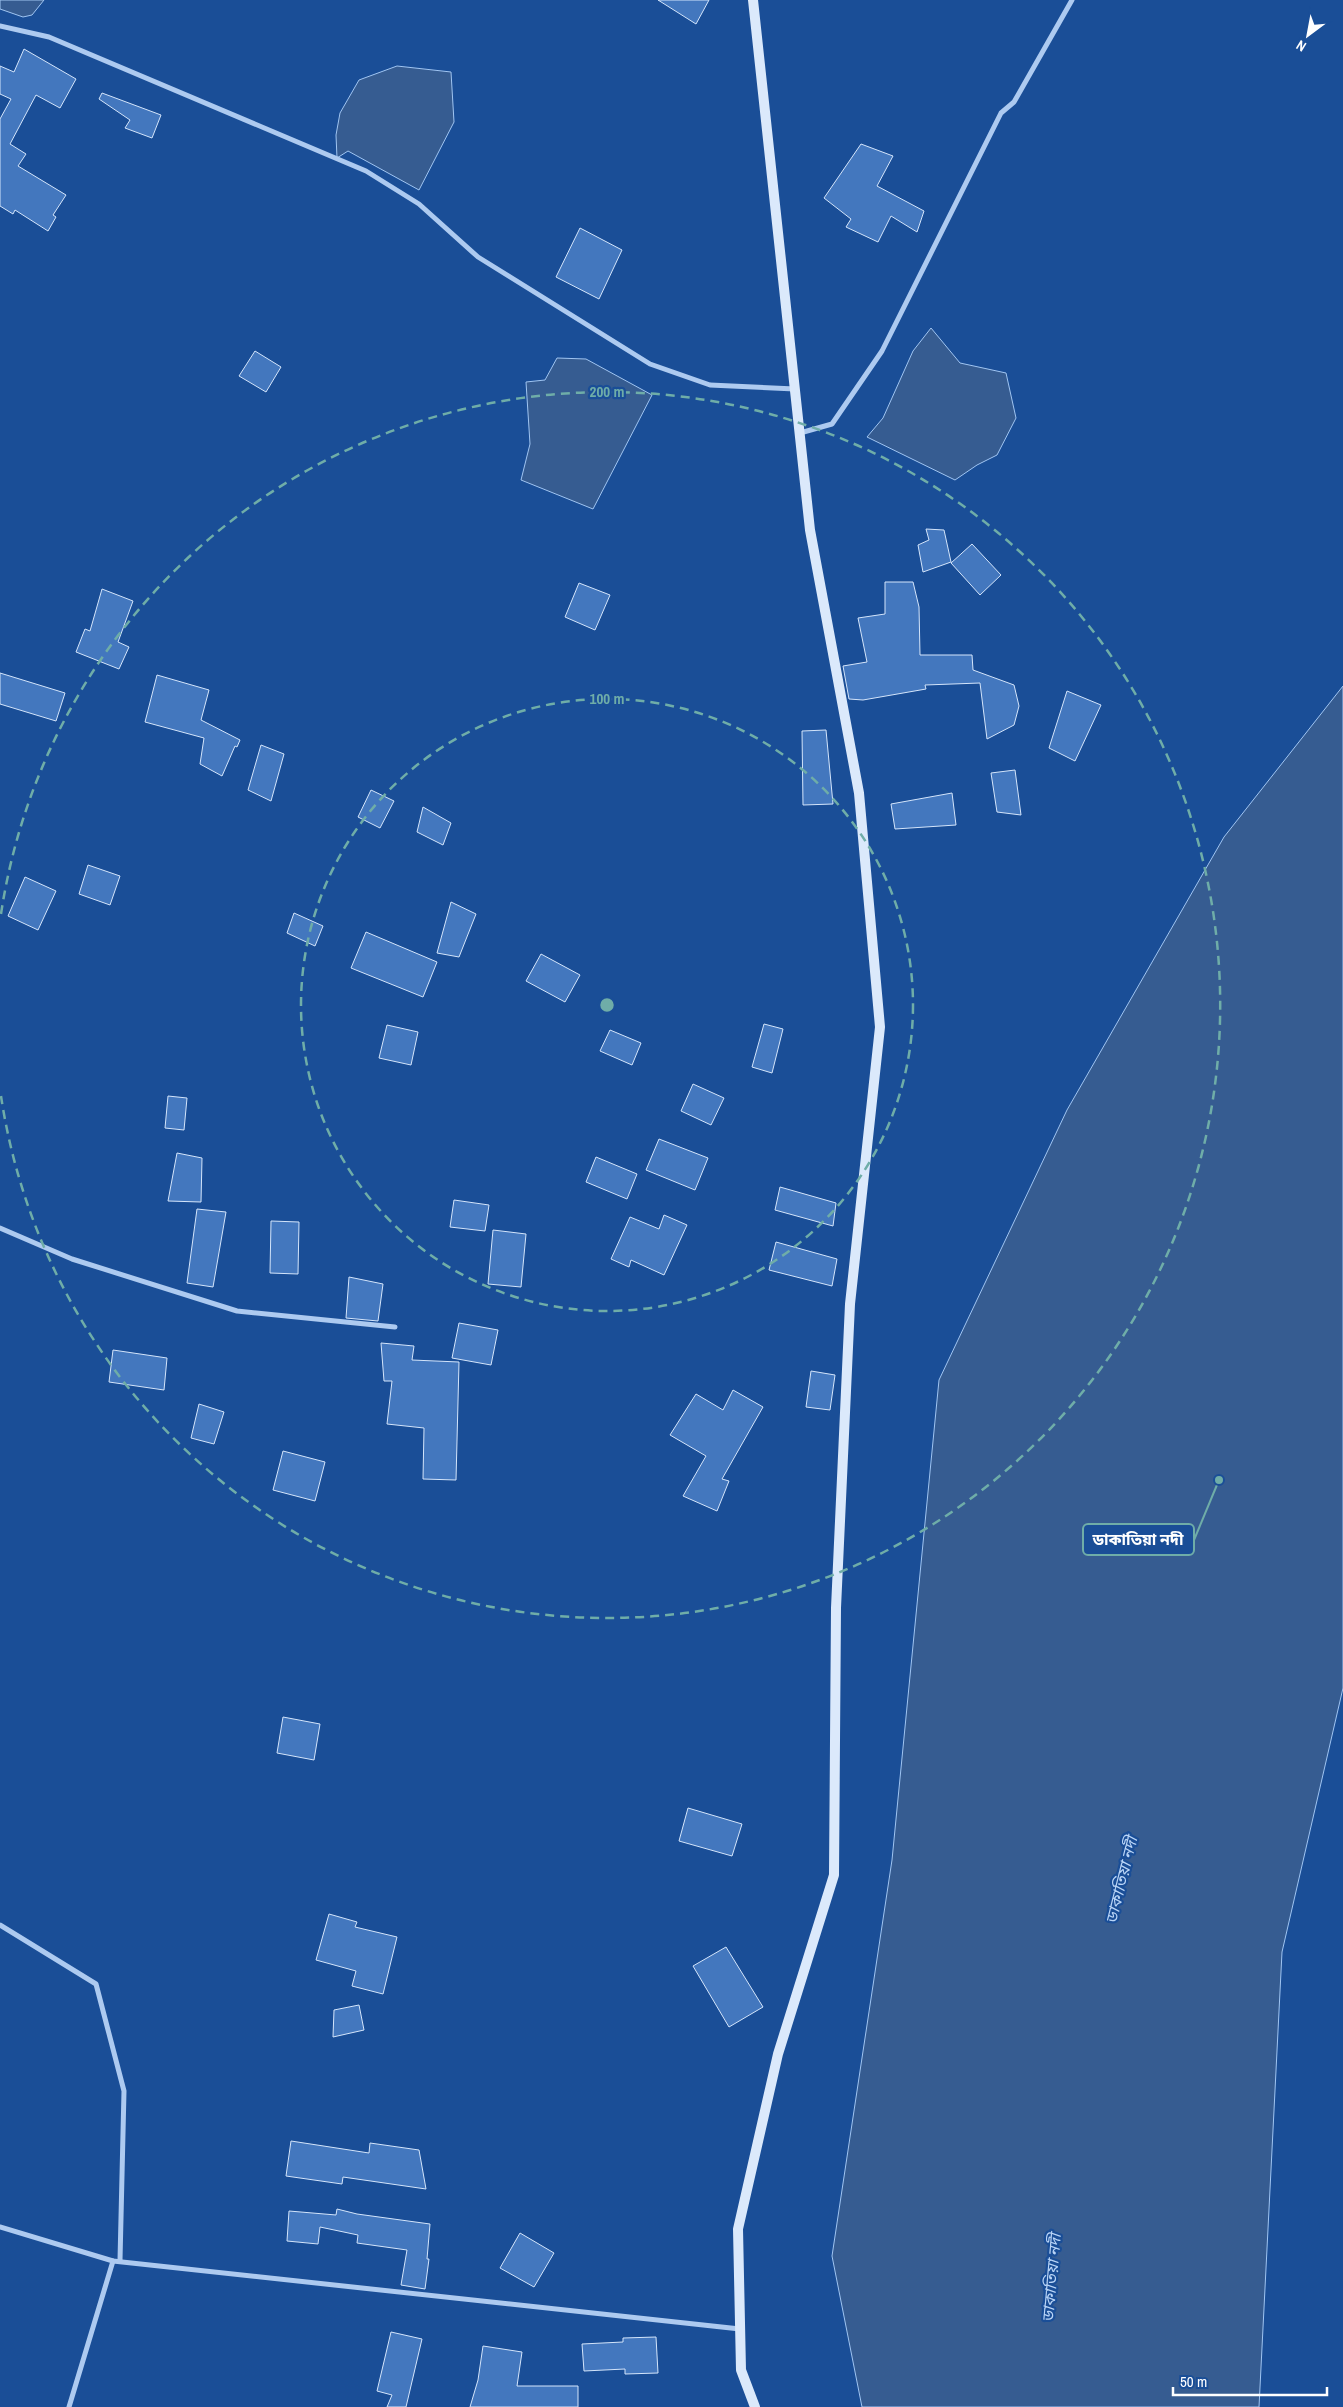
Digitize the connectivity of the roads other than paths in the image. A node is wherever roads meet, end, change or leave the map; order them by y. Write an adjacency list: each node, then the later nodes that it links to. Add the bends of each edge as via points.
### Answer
1 (753, 0): 4 (main road)
2 (1072, 0): 5 (street, via 1014,102 1001,113 882,351 832,424)
3 (0, 26): 4 (street, via 50,37 366,171 419,204 478,257 650,364 710,386)
4 (795, 390): 5 (main road)
5 (799, 433): 12 (main road, via 810,530 859,794 880,1027 850,1304 836,1608 834,1875 778,2054 738,2229)
6 (0, 1228): 7 (street, via 72,1260 237,1311)
7 (395, 1327)
8 (0, 1925): 10 (street, via 96,1984 124,2091)
9 (0, 2227): 11 (street)
10 (120, 2260): 11 (street); 12 (street)
11 (113, 2261): 13 (street)
12 (740, 2329): 14 (main road, via 741,2370)
13 (69, 2407)
14 (755, 2407)

